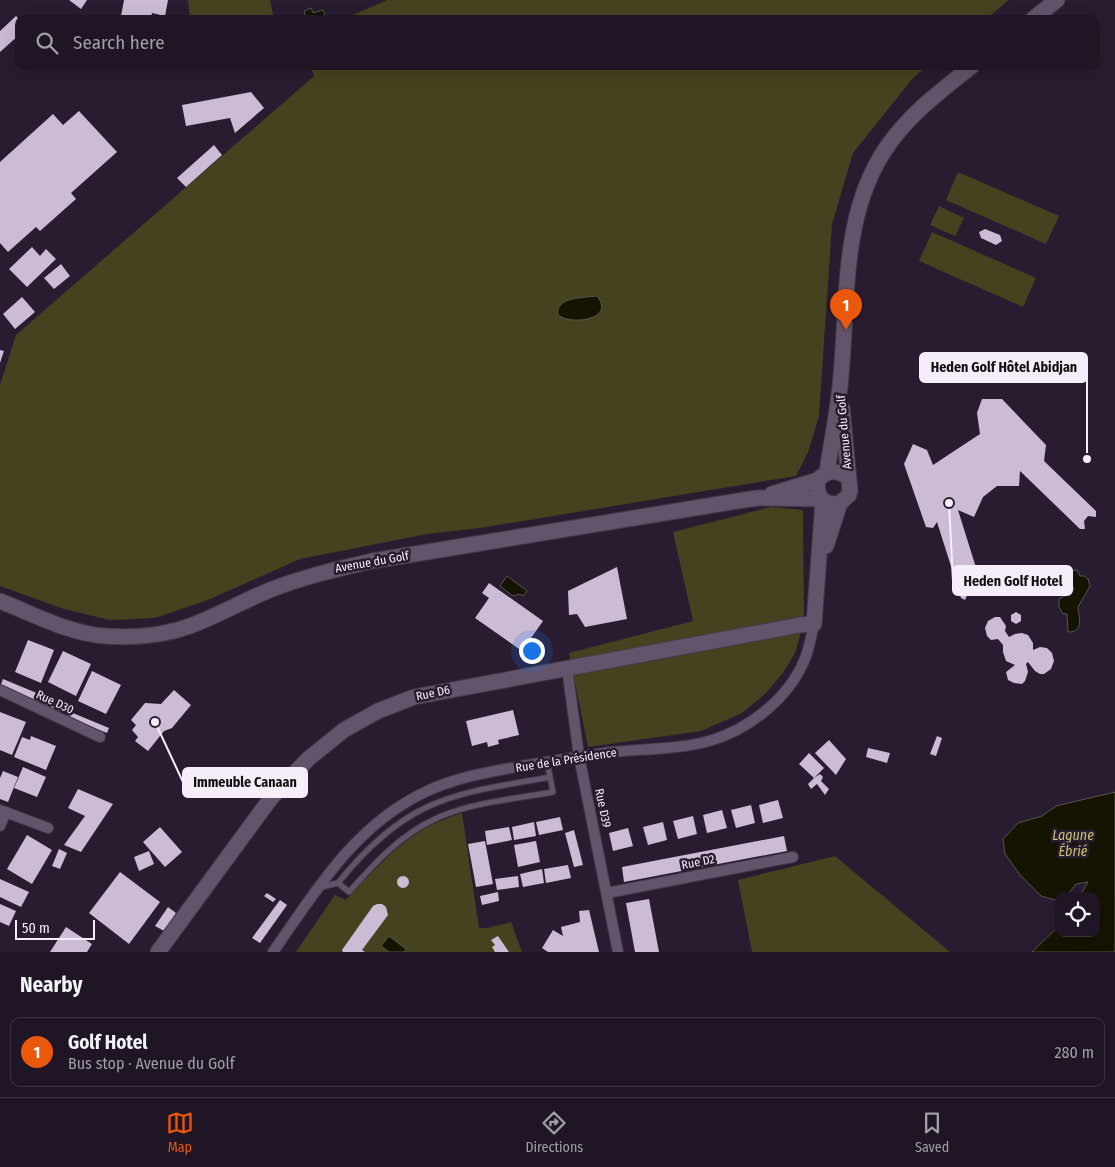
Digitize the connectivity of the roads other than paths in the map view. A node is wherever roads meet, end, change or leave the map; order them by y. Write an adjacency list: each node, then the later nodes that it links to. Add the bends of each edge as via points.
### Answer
1 (1057, 0): 2 (main road)
2 (1038, 15)
3 (967, 70): 4 (main road, Avenue du Golf, via 906,122 889,145 865,190 854,227)
4 (840, 386): 5 (main road, Avenue du Golf); 6 (main road, Avenue du Golf)
5 (822, 476): 6 (main road, Avenue du Golf, via 838,472); 7 (main road, Avenue du Golf); 8 (main road, Avenue du Golf, via 817,492)
6 (849, 478): 9 (main road, Avenue du Golf, via 849,495)
7 (758, 498): 8 (main road, Avenue du Golf); 11 (main road, Avenue du Golf, via 327,571 269,590 189,627 147,636 103,636 67,628)
8 (823, 500): 9 (main road, Avenue du Golf); 10 (main road, Rue de la Présidence)
9 (840, 503): 10 (main road, Rue de la Présidence)
10 (819, 566): 12 (main road, Rue de la Présidence)
11 (0, 601)
12 (814, 624): 13 (main road, Rue D6); 16 (street, Rue de la Présidence, via 797,675 768,709 729,734 689,745)
13 (567, 668): 16 (street, Rue D39); 26 (main road, Rue D6, via 414,696 344,730 308,759 271,798)
14 (0, 690): 15 (street, Rue D30)
15 (100, 737)
16 (579, 756): 17 (street, Rue de la Présidence); 25 (street, Rue D39)
17 (547, 762): 18 (lane); 24 (street, Rue de la Présidence, via 479,774 421,794 388,814 354,843)
18 (550, 777): 23 (lane, via 456,796 428,807 378,839); 23 (lane, via 553,792 461,810 434,820 388,850 349,892)
19 (3, 811): 20 (street); 21 (street)
20 (0, 826)
21 (48, 828)
22 (793, 857): 25 (street, Rue D2)
23 (338, 884): 24 (lane)
24 (318, 888): 27 (street, Rue de la Présidence)
25 (608, 893): 28 (street, Rue D39)
26 (163, 951)
27 (273, 952)
28 (618, 952)

